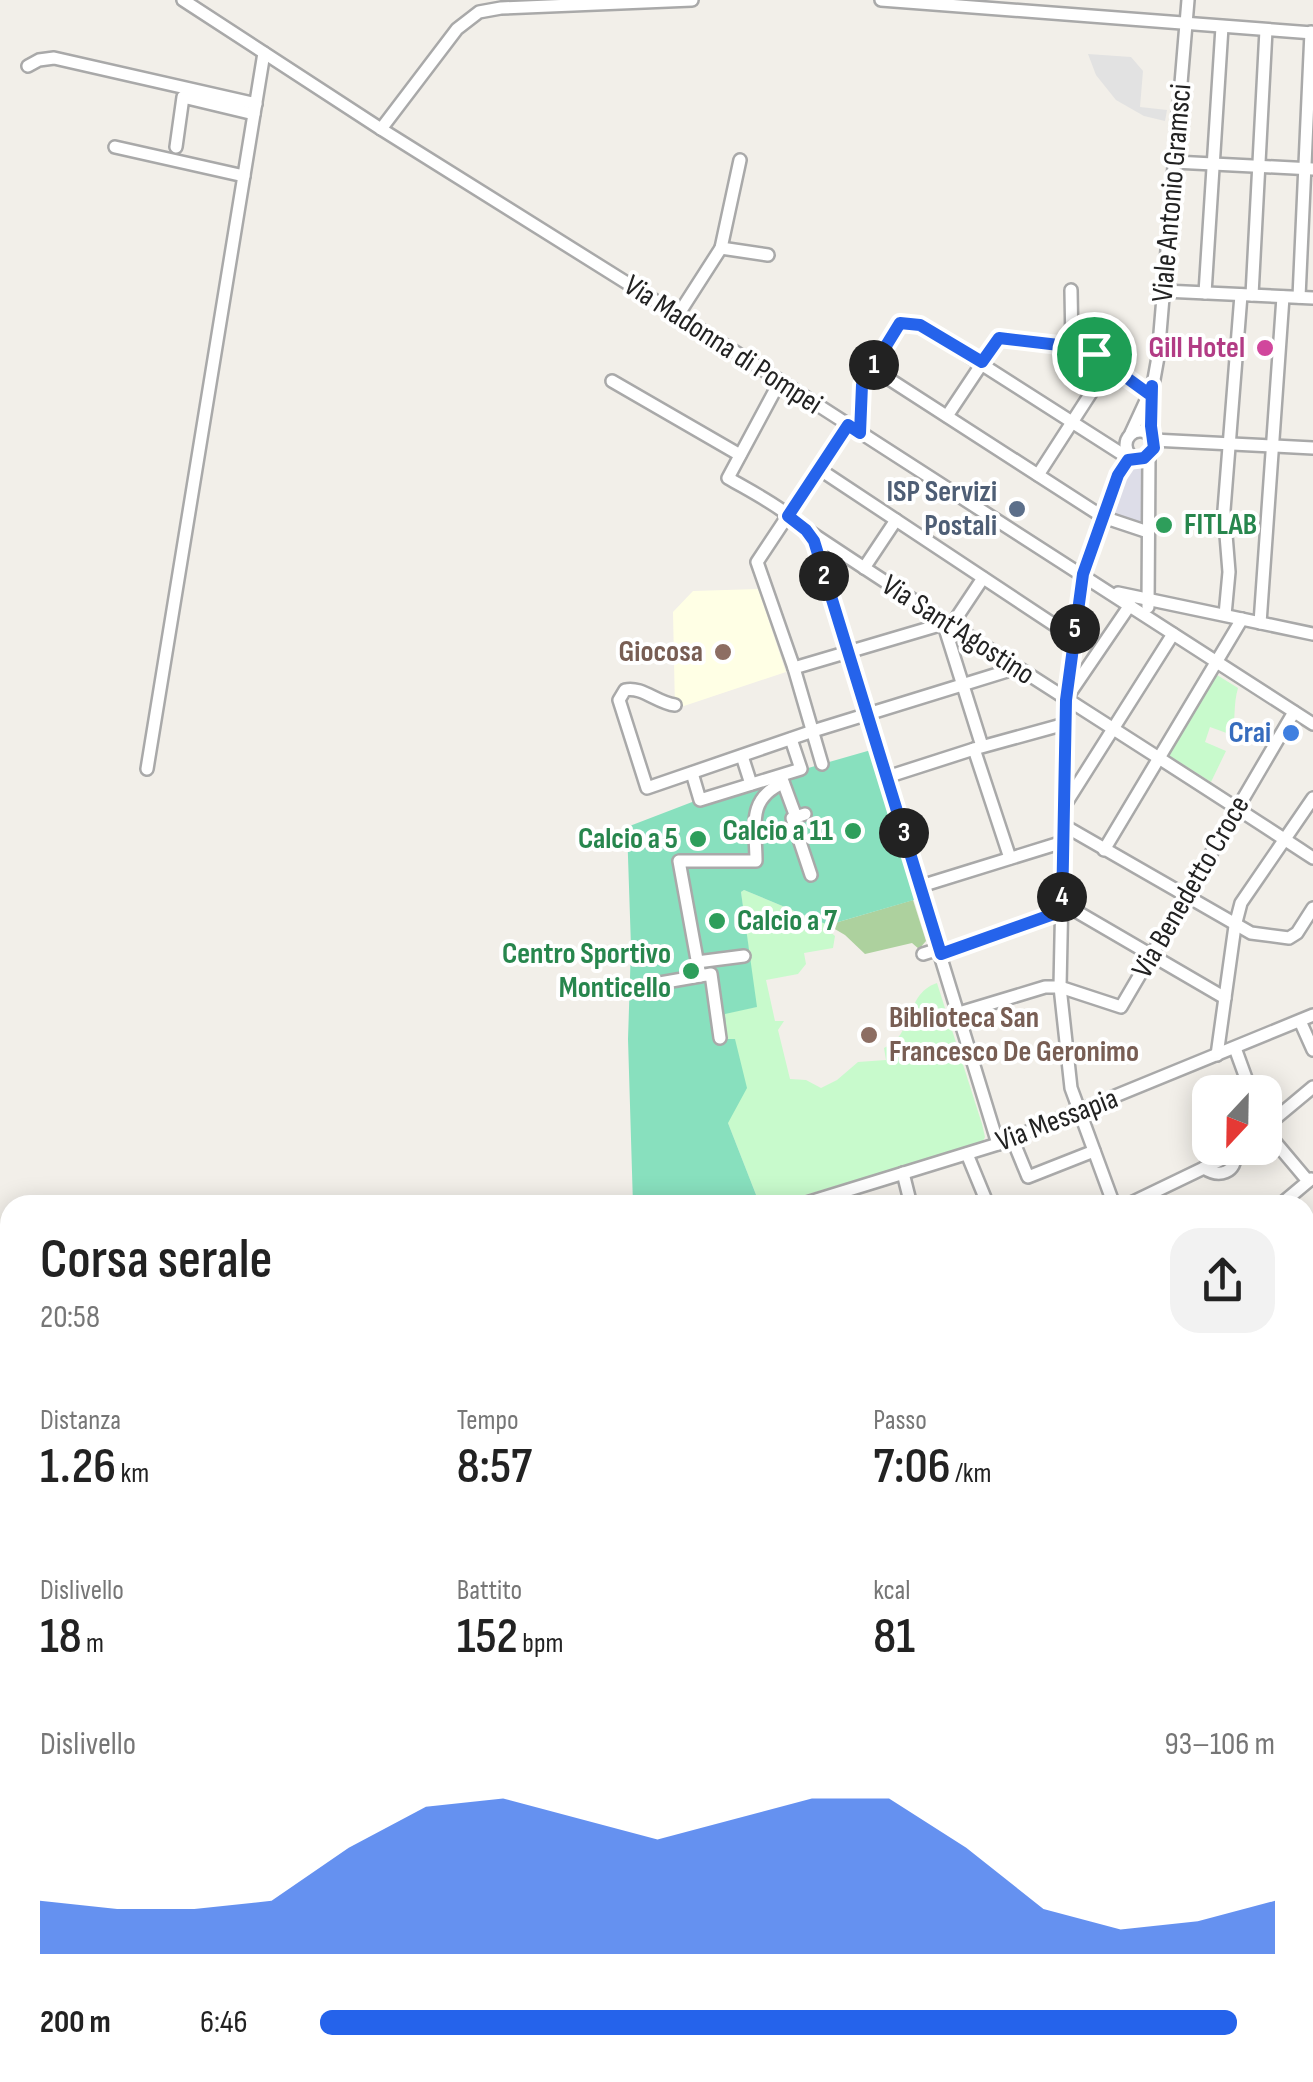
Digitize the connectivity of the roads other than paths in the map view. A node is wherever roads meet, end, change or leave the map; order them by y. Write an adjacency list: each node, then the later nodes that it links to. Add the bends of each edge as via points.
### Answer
1 (183, 0): 10 (street, Via Madonna di Pompei)
2 (692, 0): 5 (street)
3 (880, 0): 6 (street)
4 (1188, 0): 6 (street, Viale Antonio Gramsci)
5 (643, 1): 13 (street, via 479,12 457,28)
6 (1185, 24): 7 (street); 17 (street, Viale Antonio Gramsci)
7 (1222, 27): 8 (street); 18 (street)
8 (1266, 30): 9 (street); 19 (street)
9 (1312, 32): 20 (street)
10 (264, 53): 12 (street); 13 (street, Via Madonna di Pompei)
11 (28, 66): 12 (street, via 54,58)
12 (255, 109): 15 (street, via 183,97); 21 (street)
13 (381, 129): 30 (street, Via Madonna di Pompei)
14 (115, 147): 21 (street)
15 (176, 147)
16 (740, 160): 22 (street)
17 (1174, 162): 18 (street); 25 (street, Viale Antonio Gramsci)
18 (1214, 164): 19 (street); 26 (street)
19 (1259, 166): 20 (street); 27 (street)
20 (1309, 168): 29 (street)
21 (244, 176): 86 (street)
22 (722, 248): 23 (street); 30 (street)
23 (768, 255)
24 (1071, 290): 31 (street)
25 (1164, 291): 26 (street); 37 (street, Viale Antonio Gramsci)
26 (1204, 293): 27 (street)
27 (1247, 295): 28 (street); 44 (street)
28 (1283, 297): 29 (street); 45 (street)
29 (1306, 297)
30 (678, 315): 35 (street, Via Madonna di Pompei)
31 (1072, 346): 32 (street, via 999,338); 33 (street)
32 (982, 362): 34 (street, via 920,325 900,323); 38 (street); 39 (street)
33 (1109, 364): 37 (street); 39 (street)
34 (872, 368): 38 (street); 41 (street, via 862,385)
35 (780, 381): 40 (street, Via Madonna di Pompei); 47 (street)
36 (612, 382): 47 (street)
37 (1150, 390): 42 (street, Viale Antonio Gramsci); 43 (street, Viale Antonio Gramsci)
38 (947, 416): 51 (street)
39 (1072, 421): 48 (street); 51 (street)
40 (848, 425): 41 (street, Via Madonna di Pompei); 50 (street)
41 (860, 433): 58 (street, Via Madonna di Pompei)
42 (1129, 436): 43 (street, via 1139,430); 48 (street)
43 (1152, 438): 44 (street); 49 (street)
44 (1230, 443): 45 (street); 61 (street)
45 (1273, 446): 46 (street); 64 (street)
46 (1313, 448)
47 (740, 455): 52 (street, Via Sant'Agostino, via 728,478)
48 (1128, 456): 49 (street); 53 (street)
49 (1148, 456): 56 (street)
50 (819, 469): 52 (street); 54 (street)
51 (1038, 474): 53 (street)
52 (788, 516): 55 (street, Via Sant'Agostino); 70 (street, via 757,562)
53 (1103, 517): 56 (street); 58 (street)
54 (896, 520): 57 (street); 59 (street)
55 (806, 530): 57 (street, Via Sant'Agostino); 68 (street)
56 (1148, 532): 60 (street)
57 (864, 568): 63 (street, Via Sant'Agostino)
58 (1083, 574): 60 (street, Via Madonna di Pompei); 67 (street)
59 (983, 578): 63 (street); 67 (street)
60 (1138, 603): 61 (street); 65 (street); 73 (street)
61 (1226, 615): 62 (street)
62 (1242, 619): 64 (street); 69 (street)
63 (946, 623): 68 (street); 71 (street, Via Sant'Agostino); 72 (street)
64 (1260, 623): 66 (street)
65 (1174, 634): 69 (street); 79 (street)
66 (1313, 634)
67 (1074, 638): 73 (street)
68 (848, 652): 70 (street); 76 (street)
69 (1216, 662): 75 (street); 84 (street)
70 (794, 668): 80 (street)
71 (1017, 668): 72 (street); 73 (street, Via Sant'Agostino)
72 (963, 685): 76 (street); 82 (street)
73 (1066, 700): 77 (street); 79 (street, Via Sant'Agostino)
74 (675, 705): 87 (street, via 634,688 619,700 647,788)
75 (1294, 712): 78 (street); 92 (street, Via Benedetto Croce)
76 (867, 714): 80 (street); 88 (street)
77 (1065, 724): 82 (street); 93 (street)
78 (1313, 724)
79 (1113, 729): 84 (street, Via Sant'Agostino); 93 (street)
80 (813, 731): 81 (street); 85 (street)
81 (791, 739): 83 (street); 89 (street, via 801,769)
82 (978, 748): 88 (street); 98 (street)
83 (742, 756): 87 (street); 90 (street)
84 (1158, 757): 92 (street, Via Sant'Agostino); 97 (street)
85 (822, 764)
86 (147, 769)
87 (692, 773): 90 (street, via 700,800)
88 (887, 777): 101 (street)
89 (782, 779): 90 (street); 100 (street, via 801,816 792,818); 110 (street, via 758,805 756,861 679,861)
90 (751, 784)
91 (1313, 798): 95 (street)
92 (1237, 807): 95 (street, Via Sant'Agostino); 102 (street, Via Benedetto Croce)
93 (1062, 810): 94 (street)
94 (1063, 825): 96 (street); 97 (street)
95 (1286, 840): 99 (street, Via Sant'Agostino); 105 (street, via 1240,903)
96 (1063, 842): 98 (street); 103 (street)
97 (1104, 850): 102 (street)
98 (1010, 858): 101 (street)
99 (1313, 858)
100 (812, 875)
101 (921, 886): 106 (street)
102 (1184, 896): 105 (street); 107 (street, Via Benedetto Croce)
103 (1062, 907): 106 (street); 107 (street); 113 (street)
104 (1313, 908): 105 (street, via 1290,938)
105 (1235, 926): 114 (street)
106 (940, 951): 108 (street); 115 (street)
107 (1152, 953): 113 (street, Via Benedetto Croce, via 1121,1007); 114 (street)
108 (923, 954)
109 (744, 956): 110 (street)
110 (697, 962): 111 (street)
111 (700, 976): 112 (street); 118 (street, via 711,974)
112 (654, 984)
113 (1060, 987): 115 (street); 124 (street)
114 (1225, 998): 121 (street)
115 (959, 1014): 127 (street)
116 (1313, 1015): 117 (street, Via Messapia)
117 (1300, 1020): 119 (street, Via Messapia); 120 (street)
118 (720, 1038)
119 (1235, 1048): 121 (street, Via Messapia); 122 (street)
120 (1313, 1050)
121 (1217, 1055): 124 (street, Via Messapia)
122 (1245, 1075)
123 (1313, 1087): 125 (street)
124 (1079, 1112): 126 (street, Via Messapia); 129 (street)
125 (1282, 1114)
126 (1012, 1138): 127 (street, Via Messapia); 129 (street, via 1028,1177)
127 (998, 1144): 130 (street, Via Messapia)
128 (1282, 1148): 133 (street)
129 (1094, 1151): 137 (street)
130 (966, 1154): 132 (street, Via Messapia); 136 (street)
131 (1210, 1165): 138 (street)
132 (903, 1172): 134 (street, Via Messapia); 135 (street)
133 (1310, 1179)
134 (831, 1195)
135 (909, 1195)
136 (984, 1195)
137 (1110, 1195)
138 (1148, 1195)

